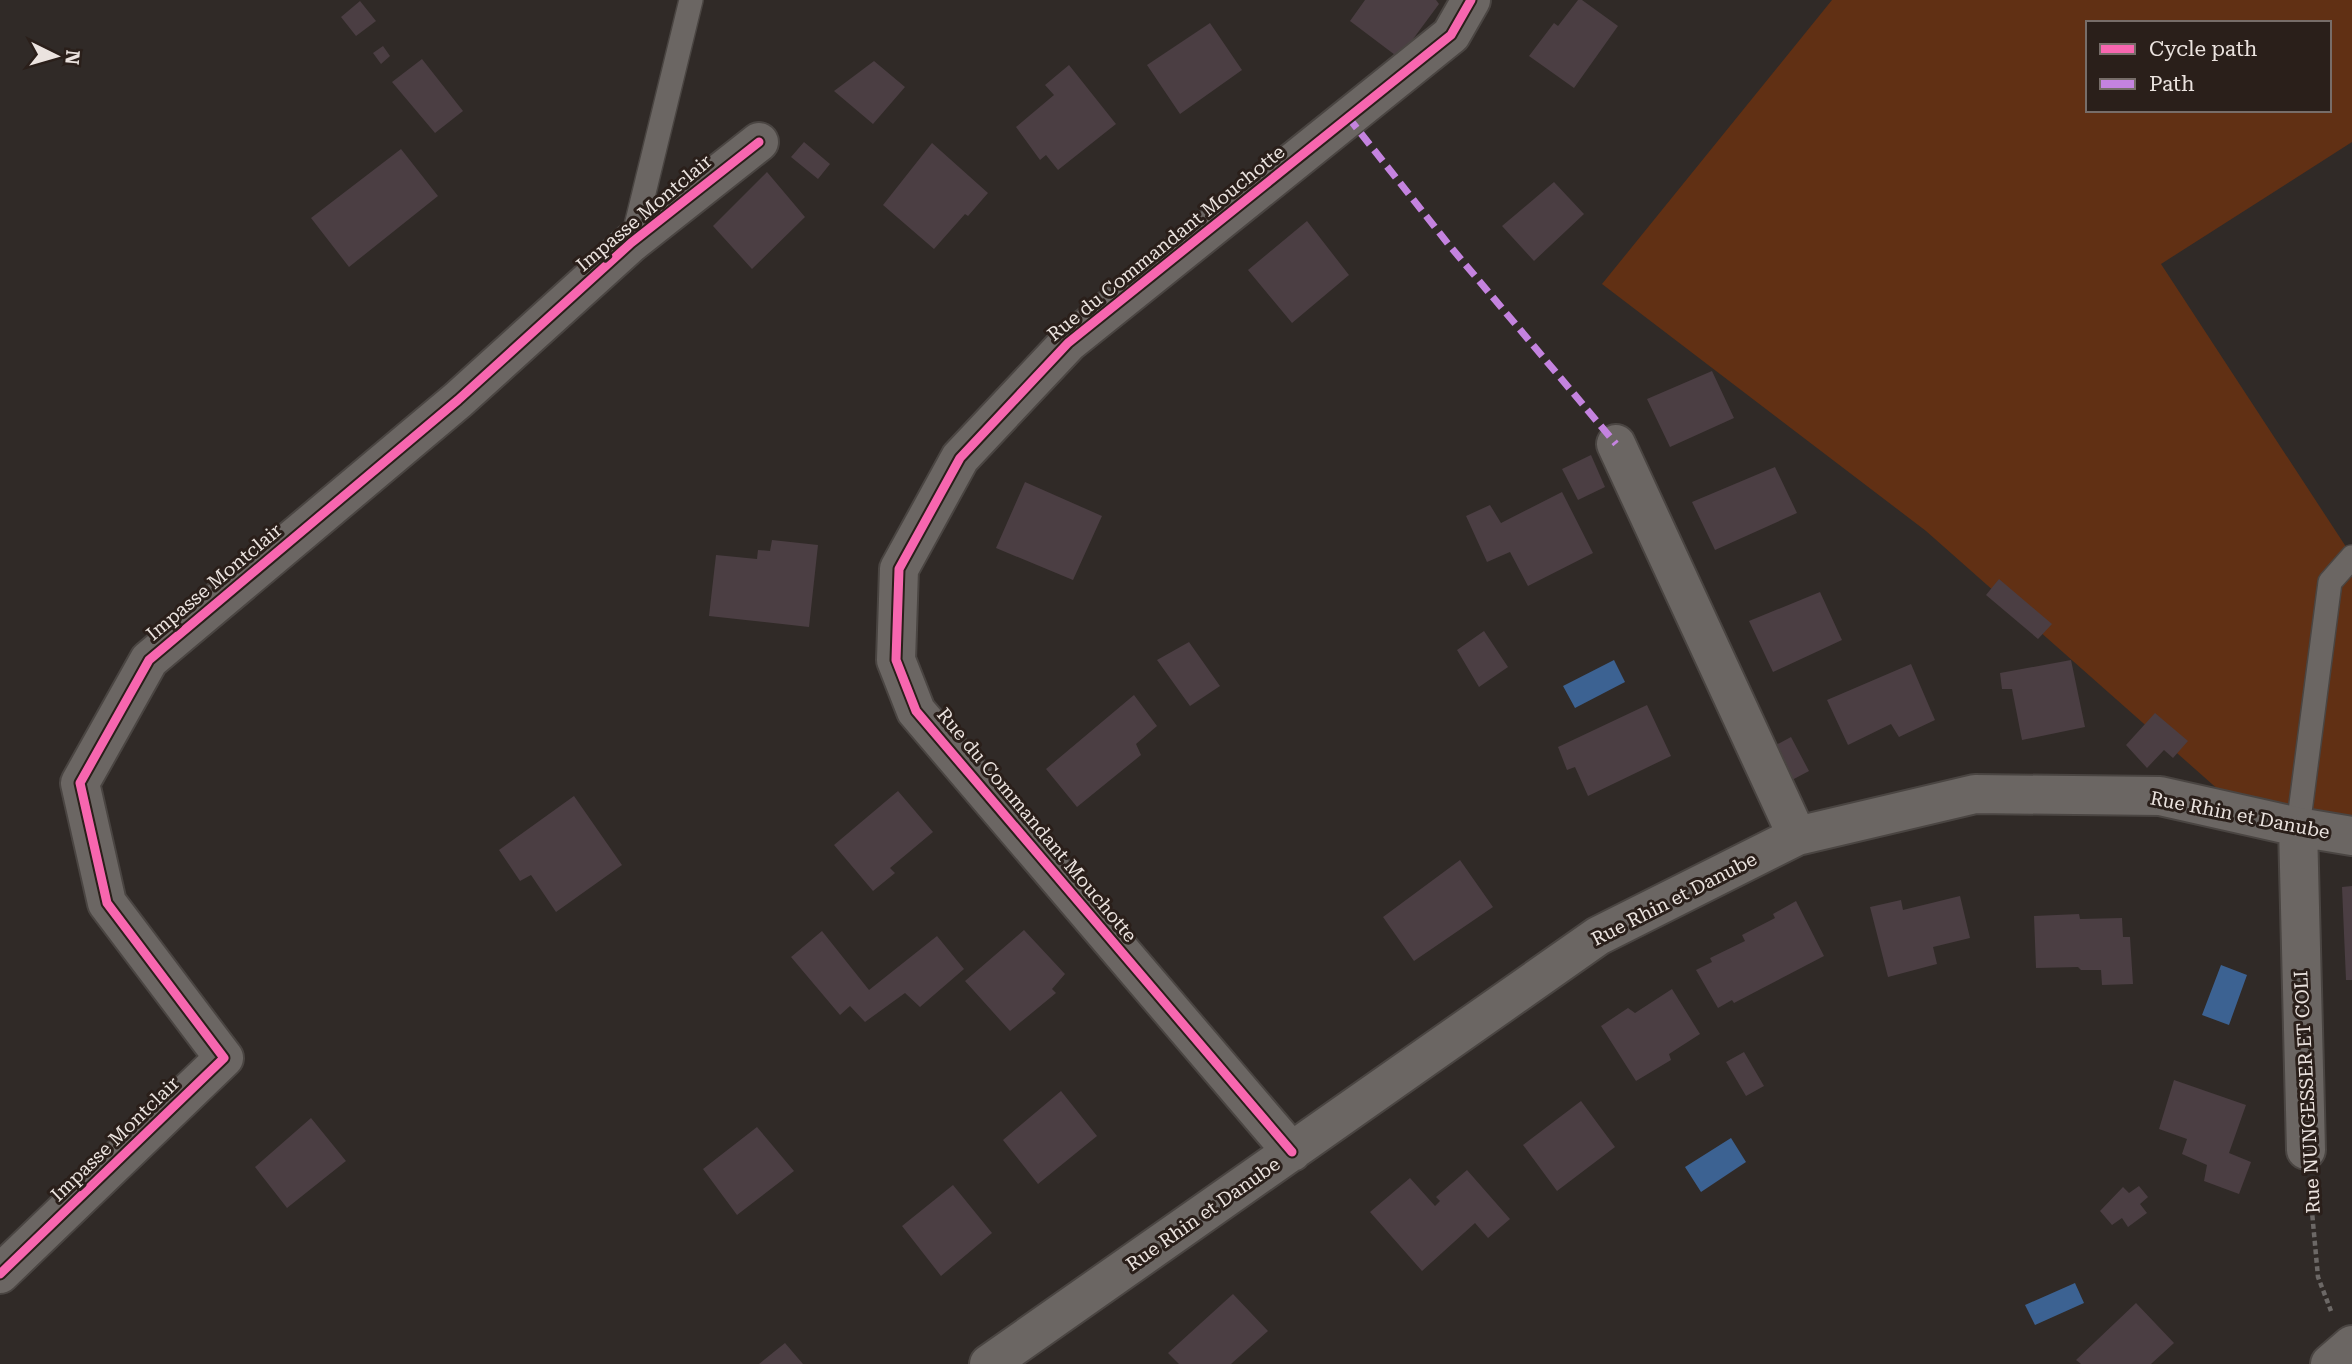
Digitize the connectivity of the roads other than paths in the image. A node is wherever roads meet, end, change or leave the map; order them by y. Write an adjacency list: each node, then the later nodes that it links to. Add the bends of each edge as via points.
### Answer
1 (691, 0): 4 (lane)
2 (1471, 0): 11 (street, Rue du Commandant Mouchotte, via 1451,35 1068,343 960,458 898,569 895,660 916,711)
3 (759, 142): 4 (street, Impasse Montclair)
4 (631, 243): 12 (street, Impasse Montclair, via 458,400 149,660 80,783 107,903 224,1058)
5 (1616, 444): 8 (street)
6 (2352, 557): 7 (lane, via 2330,582)
7 (2298, 827): 8 (street, Rue Rhin et Danube, via 2160,796 1975,794); 9 (street, Rue Rhin et Danube); 10 (street, Rue NUNGESSER ET COLI)
8 (1797, 836): 11 (street, Rue Rhin et Danube, via 1598,936)
9 (2352, 836)
10 (2306, 1150)
11 (1292, 1152): 13 (street, Rue Rhin et Danube)
12 (0, 1274)
13 (989, 1364)

